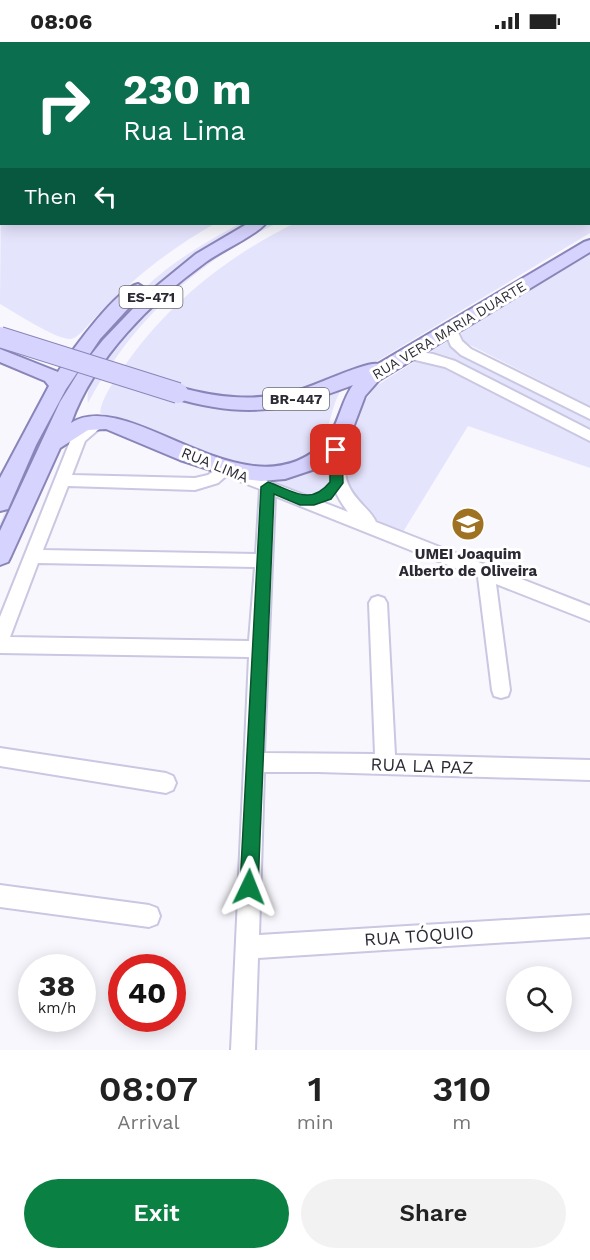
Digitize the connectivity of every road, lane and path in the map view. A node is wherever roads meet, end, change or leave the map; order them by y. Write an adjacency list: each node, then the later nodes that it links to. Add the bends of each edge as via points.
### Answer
1 (230, 225): 8 (main road, ES-471, via 175,260 135,292 87,344)
2 (255, 225): 8 (main road, ES-471, via 202,256 151,297)
3 (590, 245): 4 (main road, RUA VERA MARIA DUARTE / BR-447)
4 (450, 329): 6 (main road, RUA VERA MARIA DUARTE / BR-447); 9 (street, via 456,343 466,352)
5 (0, 337): 6 (main road, BR-447, bridge, via 203,401 230,405 284,402 319,392)
6 (408, 354): 11 (street, via 450,364); 12 (main road, RUA VERA MARIA DUARTE, via 372,376 358,390)
7 (0, 355): 8 (main road, RUA LIMA, via 52,377)
8 (65, 392): 10 (main road, RUA LIMA, via 86,412); 13 (main road, ES-471); 19 (main road, ES-471)
9 (590, 414)
10 (106, 422): 13 (main road, via 83,424); 14 (main road, RUA LIMA); 16 (street, via 80,436)
11 (590, 436)
12 (338, 441): 14 (main road, via 318,459 288,470 256,474); 15 (street, RUA VERA MARIA DUARTE)
13 (53, 443): 21 (main road, ES-471)
14 (224, 469): 16 (street, via 213,479 195,484); 17 (street, RUA LIMA)
15 (337, 479): 18 (street, via 327,496); 20 (street, RUA VERA MARIA DUARTE, via 351,505)
16 (62, 480): 22 (street)
17 (268, 487): 18 (street, RUA LIMA); 23 (street)
18 (300, 500): 20 (street, RUA LIMA)
19 (0, 503)
20 (376, 528): 24 (street, RUA LIMA)
21 (0, 556)
22 (33, 556): 23 (street); 27 (street)
23 (263, 561): 29 (street)
24 (486, 574): 26 (street, RUA LIMA); 30 (street)
25 (378, 603): 33 (street)
26 (590, 614)
27 (0, 640)
28 (0, 645): 29 (street)
29 (258, 649): 32 (street)
30 (501, 690)
31 (0, 757): 35 (street)
32 (254, 763): 33 (street, RUA LA PAZ); 39 (street)
33 (385, 765): 34 (street, RUA LA PAZ)
34 (590, 770)
35 (166, 783)
36 (0, 896): 37 (street)
37 (149, 916)
38 (590, 926): 39 (street, RUA TÓQUIO)
39 (247, 947): 40 (street)
40 (243, 1050)

